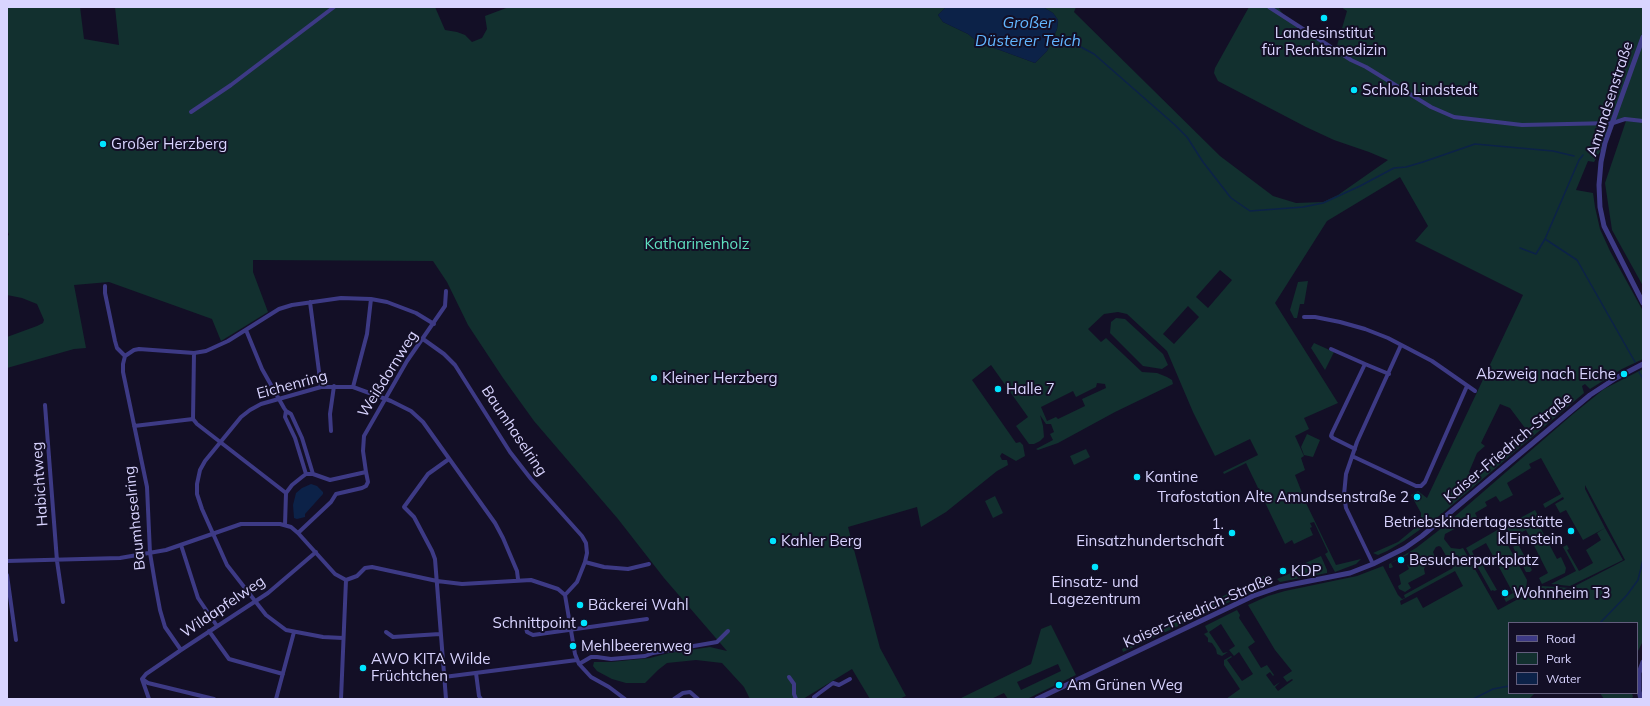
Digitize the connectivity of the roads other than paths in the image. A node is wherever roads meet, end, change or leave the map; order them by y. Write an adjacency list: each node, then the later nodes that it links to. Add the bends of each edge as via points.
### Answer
1 (334, 7): 4 (street)
2 (1269, 7): 6 (street, via 1351,60 1431,107 1454,117 1522,124)
3 (1643, 37): 6 (street, Amundsenstraße)
4 (191, 112)
5 (1643, 121): 6 (street, via 1625,119)
6 (1613, 123): 11 (street, Amundsenstraße, via 1601,162 1598,185 1600,207 1608,234)
7 (106, 286): 19 (street, via 105,293 115,341 117,348)
8 (446, 291): 13 (street, Weißdornweg, via 445,306)
9 (371, 299): 10 (street, via 341,298); 13 (street, via 405,308); 26 (street, via 367,334)
10 (310, 302): 14 (street, via 279,309); 25 (street)
11 (1643, 303)
12 (1304, 317): 16 (street, via 1348,324)
13 (434, 324): 15 (street, Weißdornweg)
14 (246, 330): 18 (street, via 218,347); 28 (street)
15 (423, 340): 29 (street, Weißdornweg, via 407,361); 51 (street, Baumhaselring, via 455,365 510,452 582,536 586,544)
16 (1401, 345): 22 (street); 24 (street, via 1432,361)
17 (1331, 349): 20 (street)
18 (194, 352): 19 (street, via 139,349); 32 (street)
19 (125, 356): 33 (street, Baumhaselring, via 123,372)
20 (1365, 364): 22 (street); 36 (street, via 1331,434 1333,438)
21 (1643, 364): 53 (street, Kaiser-Friedrich-Straße, via 1590,394 1422,536)
22 (1389, 374): 36 (street)
23 (334, 386): 25 (street, Eichenring); 26 (street, Eichenring); 34 (street, via 330,414)
24 (1467, 386): 27 (street); 37 (street, via 1421,486)
25 (321, 387): 28 (street, Eichenring)
26 (353, 387): 29 (street, Eichenring)
27 (1474, 391)
28 (278, 399): 31 (street); 35 (street, Eichenring, via 250,410)
29 (385, 400): 38 (street, Eichenring, via 404,407 418,417); 39 (street, Weißdornweg, via 364,436)
30 (45, 405): 50 (street, Habichtweg)
31 (286, 411): 40 (street, via 285,417 295,438); 41 (street, via 291,414 297,428)
32 (193, 419): 33 (street); 35 (street)
33 (134, 426): 48 (street, Baumhaselring, via 147,487)
34 (331, 431)
35 (220, 442): 42 (street); 44 (street, Eichenring, via 200,470 197,484 202,509)
36 (1355, 449): 37 (street)
37 (1352, 456): 53 (street, via 1346,474 1345,502 1350,518)
38 (449, 459): 56 (street, Eichenring, via 495,523 517,571); 57 (street, via 428,474 404,507 414,517 432,551)
39 (366, 472): 41 (street, via 330,480); 45 (street, Weißdornweg, via 366,486 336,494 331,502)
40 (306, 474): 41 (street); 42 (street, via 296,480)
41 (313, 474)
42 (286, 493): 43 (street)
43 (285, 525): 44 (street, via 241,524); 45 (street)
44 (213, 532): 46 (street); 59 (street, Eichenring, via 227,565)
45 (298, 533): 47 (street)
46 (181, 545): 48 (street); 63 (street, via 198,598)
47 (316, 552): 55 (street, via 335,574); 59 (street, Wildapfelweg)
48 (150, 553): 50 (street, via 113,559); 72 (street, Baumhaselring, via 160,610 166,627)
49 (7, 561): 50 (street)
50 (57, 561): 60 (street, Habichtweg)
51 (585, 562): 52 (street, via 628,569); 58 (street, Baumhaselring, via 577,582)
52 (649, 564)
53 (1373, 564): 93 (street, Kaiser-Friedrich-Straße, via 1350,573 1280,587 1253,596)
54 (7, 575): 71 (street)
55 (346, 580): 57 (street, via 357,576 365,568 372,567); 70 (street)
56 (518, 580): 57 (street, via 478,584); 58 (street, via 545,583)
57 (437, 581): 69 (street)
58 (565, 595): 64 (street)
59 (255, 601): 63 (street, Wildapfelweg); 67 (street, Eichenring, via 275,623)
60 (63, 602)
61 (647, 618): 64 (street)
62 (525, 623): 64 (street, via 527,632 532,635)
63 (217, 626): 65 (street, Wildapfelweg)
64 (571, 630): 73 (street)
65 (209, 631): 72 (street, Wildapfelweg); 76 (street, via 229,659)
66 (728, 631): 73 (street, via 717,642 645,656 611,659 597,656)
67 (294, 632): 70 (street, Eichenring); 76 (street)
68 (386, 632): 69 (street, via 393,636)
69 (440, 634): 77 (street)
70 (343, 638): 85 (street)
71 (16, 640)
72 (181, 650): 80 (street, Wildapfelweg)
73 (578, 662): 75 (street); 88 (street, via 591,677)
74 (1643, 662): 94 (street, via 1639,673)
75 (476, 673): 77 (street); 87 (street)
76 (282, 674): 84 (street)
77 (444, 675): 78 (street); 86 (street)
78 (383, 676)
79 (789, 677): 91 (street, via 794,684)
80 (142, 679): 82 (street); 83 (street, via 148,683)
81 (850, 679): 92 (street, via 839,685 833,683 814,697)
82 (149, 699)
83 (214, 699)
84 (276, 699)
85 (341, 699)
86 (446, 699)
87 (481, 699)
88 (625, 699)
89 (674, 699): 90 (street, via 683,692 690,692)
90 (698, 699)
91 (796, 699)
92 (815, 699)
93 (1037, 699)
94 (1641, 699)

